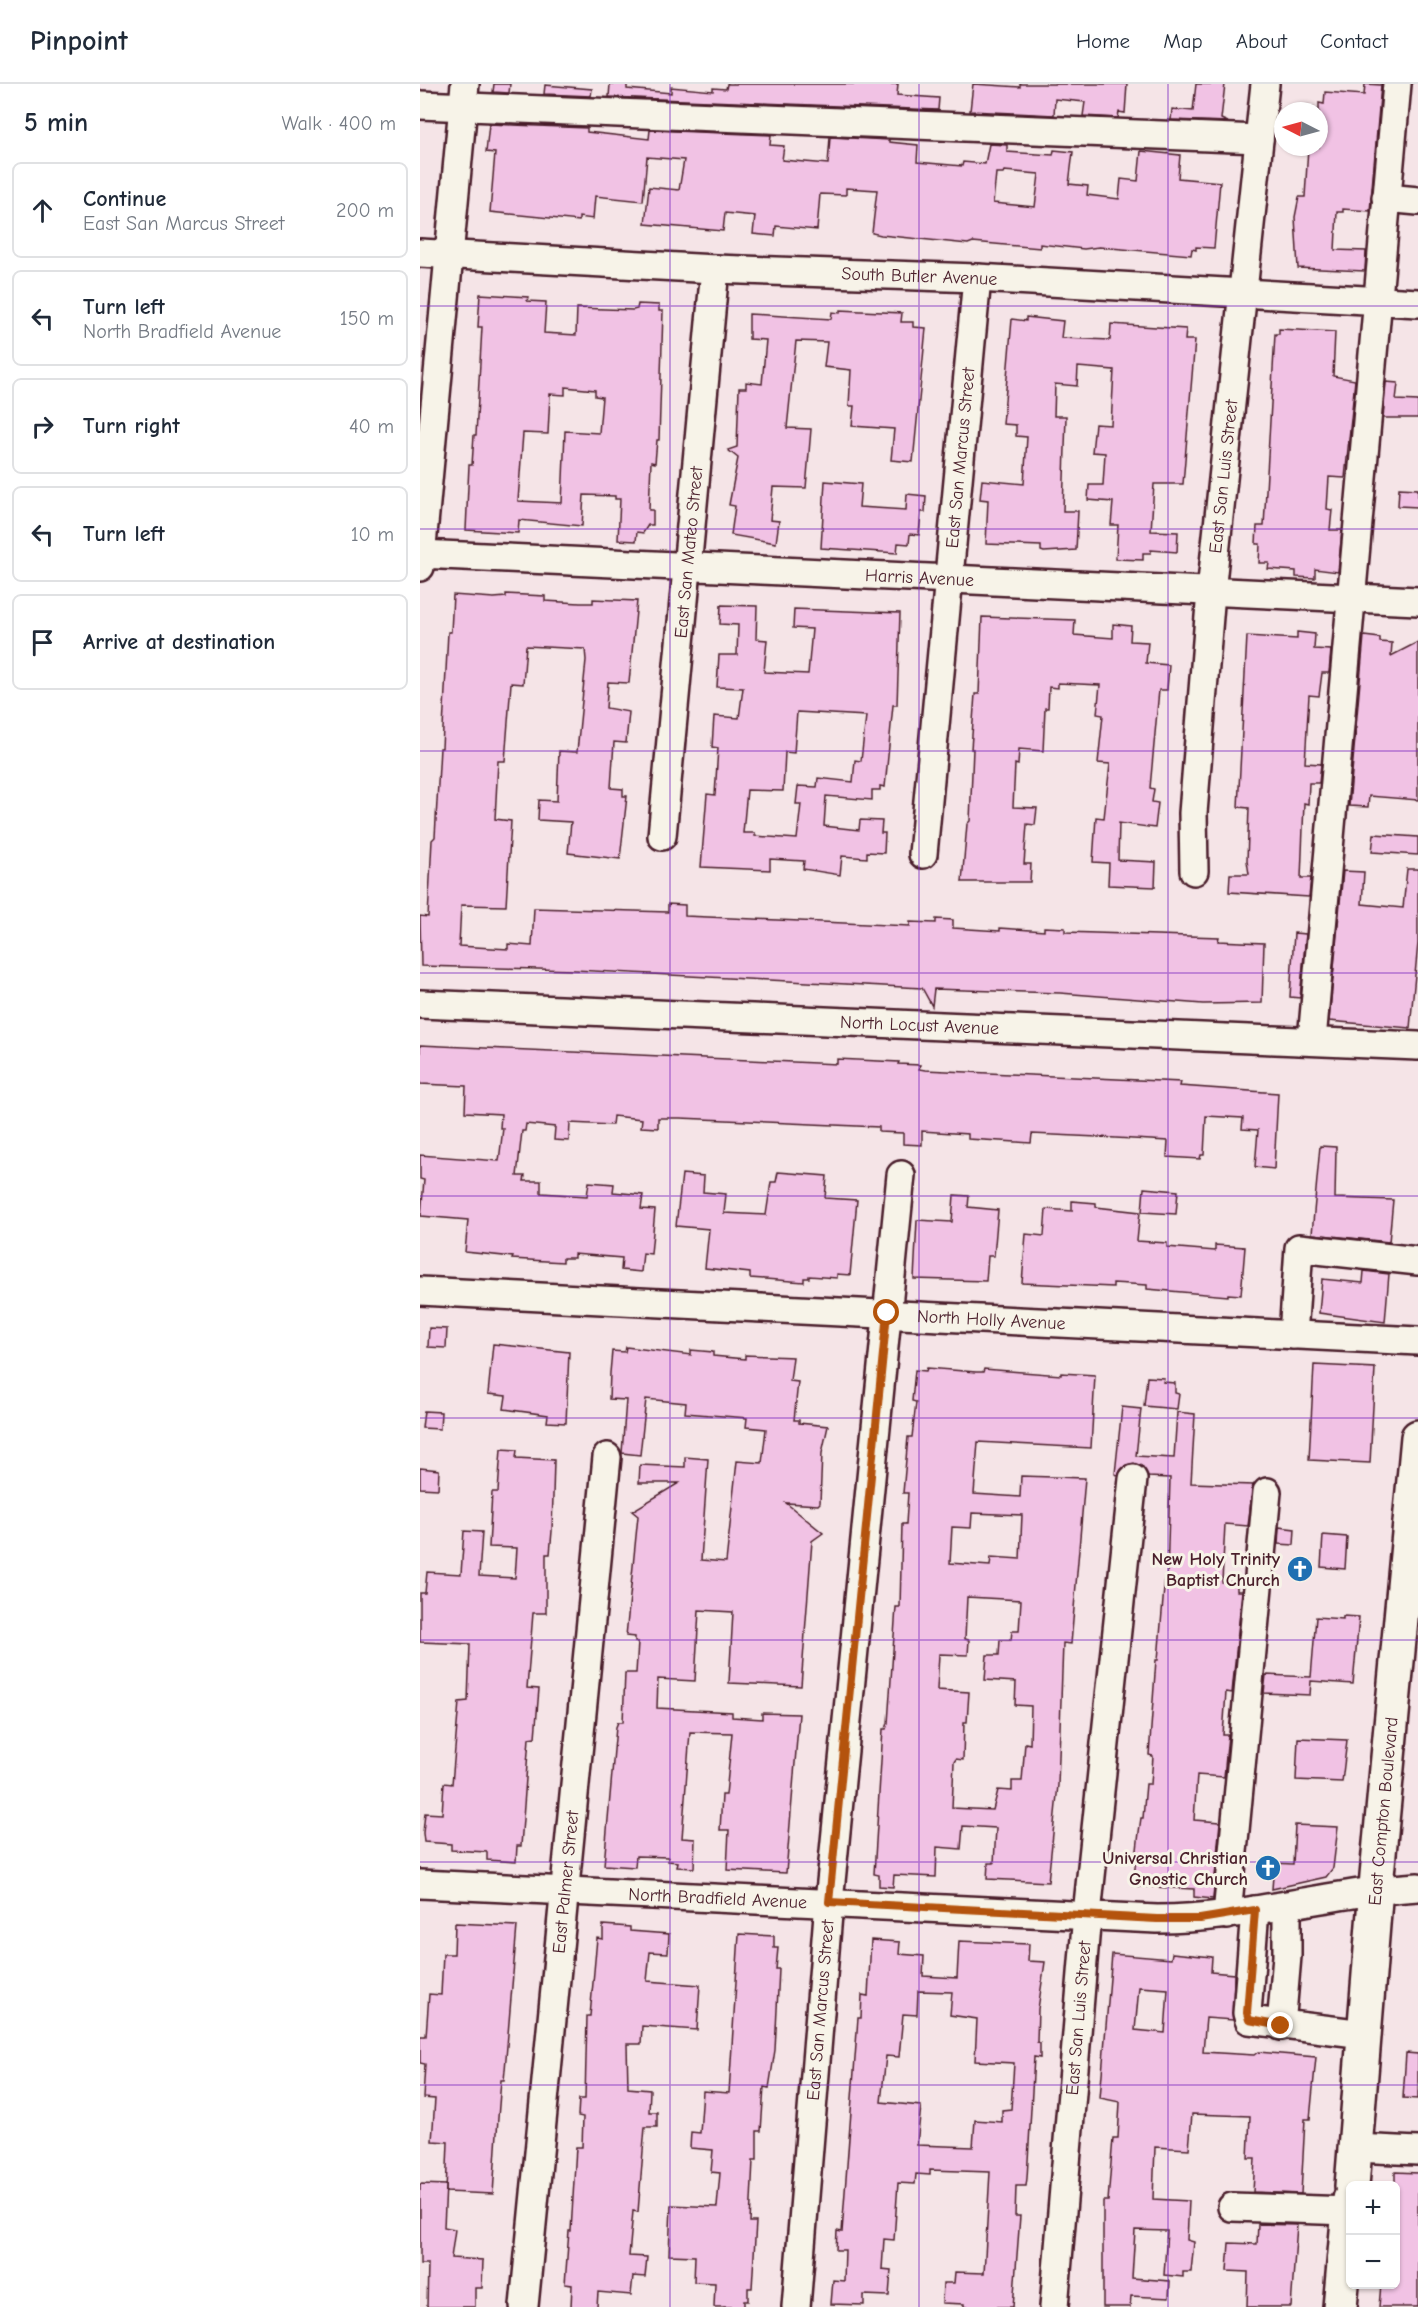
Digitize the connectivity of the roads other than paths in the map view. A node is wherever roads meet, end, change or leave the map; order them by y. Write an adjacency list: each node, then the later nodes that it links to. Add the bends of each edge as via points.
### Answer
1 (1265, 84): 5 (street, East San Luis Street)
2 (1397, 84): 6 (street)
3 (464, 95): 4 (street); 5 (street); 9 (street)
4 (420, 105)
5 (1259, 139): 12 (street, East San Luis Street)
6 (1386, 198): 7 (street); 13 (street)
7 (1418, 201)
8 (420, 254): 9 (street, South Butler Avenue)
9 (449, 255): 10 (street, South Butler Avenue); 15 (street)
10 (715, 269): 11 (street, South Butler Avenue); 16 (street, East San Mateo Street)
11 (977, 278): 12 (street, South Butler Avenue); 17 (street, East San Marcus Street)
12 (1243, 292): 13 (street, South Butler Avenue); 18 (street, East San Luis Street)
13 (1377, 301): 14 (street, South Butler Avenue); 19 (street)
14 (1418, 303)
15 (420, 558): 16 (street, Harris Avenue)
16 (686, 565): 17 (street, Harris Avenue); 21 (street, East San Mateo Street)
17 (950, 578): 18 (street, Harris Avenue); 22 (street, East San Marcus Street)
18 (1210, 592): 19 (street, Harris Avenue); 23 (street, East San Luis Street, via 1193,813)
19 (1351, 598): 20 (street, Harris Avenue); 25 (street)
20 (1418, 601)
21 (662, 836)
22 (923, 854)
23 (1194, 871)
24 (420, 1004): 25 (street, North Locust Avenue)
25 (1312, 1040): 26 (street, North Locust Avenue)
26 (1418, 1046)
27 (901, 1175): 30 (street, East San Marcus Street)
28 (1418, 1261): 31 (street, via 1299,1248)
29 (420, 1291): 30 (street, North Holly Avenue)
30 (887, 1313): 31 (street, North Holly Avenue); 42 (street, East San Marcus Street)
31 (1293, 1335): 32 (street, North Holly Avenue)
32 (1418, 1341)
33 (1418, 1437): 37 (main road, East Compton Boulevard)
34 (606, 1457): 40 (street, East Palmer Street)
35 (1133, 1479): 45 (street, East San Luis Street)
36 (1267, 1492): 46 (street)
37 (1409, 1617): 41 (main road, East Compton Boulevard)
38 (420, 1884): 40 (street, North Bradfield Avenue)
39 (1418, 1887): 41 (street, North Bradfield Avenue)
40 (564, 1891): 42 (street, North Bradfield Avenue); 55 (street, East Palmer Street)
41 (1376, 1891): 43 (street, North Bradfield Avenue); 48 (main road, East Compton Boulevard)
42 (829, 1902): 45 (street, North Bradfield Avenue); 56 (street, East San Marcus Street)
43 (1287, 1906): 44 (street, North Bradfield Avenue); 47 (street)
44 (1255, 1910): 46 (street, North Bradfield Avenue); 47 (street, via 1247,2013 1253,2022)
45 (1087, 1914): 46 (street, North Bradfield Avenue, via 1157,1919); 57 (street, East San Luis Street)
46 (1227, 1915)
47 (1281, 2026): 48 (street)
48 (1364, 2034): 49 (main road, East Compton Boulevard)
49 (1356, 2148): 50 (street); 51 (main road, East Compton Boulevard)
50 (1418, 2151)
51 (1353, 2181)
52 (1346, 2198): 53 (street)
53 (1232, 2207)
54 (1347, 2235): 58 (main road, East Compton Boulevard)
55 (524, 2306)
56 (796, 2307)
57 (1054, 2307)
58 (1340, 2307)

